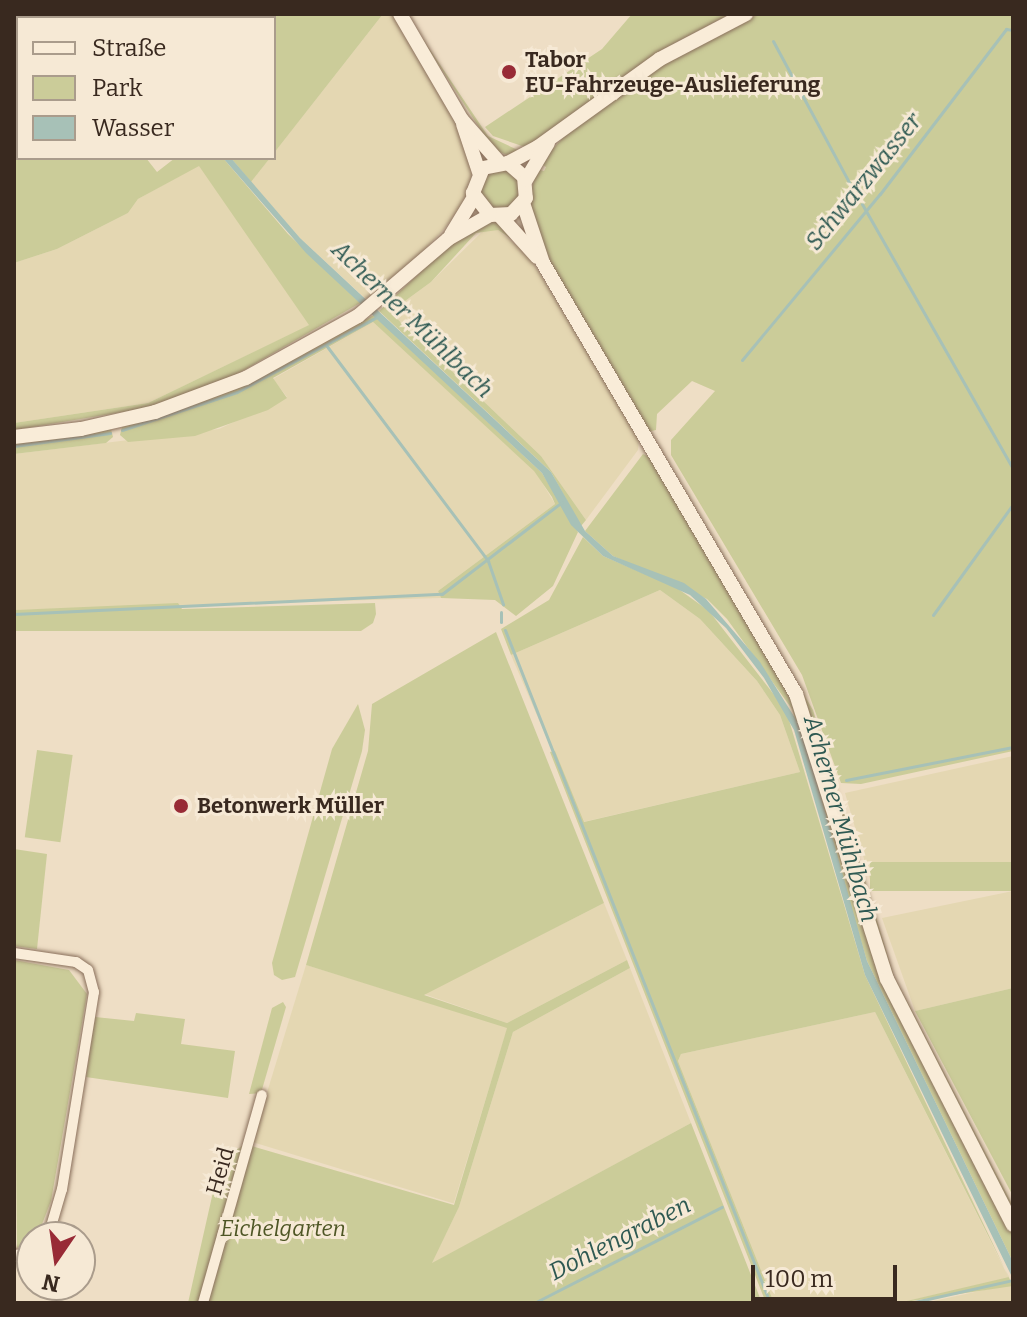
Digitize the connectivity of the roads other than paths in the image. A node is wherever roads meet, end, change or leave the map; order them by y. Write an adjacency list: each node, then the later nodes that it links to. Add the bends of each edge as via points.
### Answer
1 (400, 14): 3 (street)
2 (746, 14): 4 (street, via 660,59)
3 (462, 120): 5 (street); 6 (street)
4 (551, 139): 5 (street); 7 (street)
5 (503, 162): 6 (street); 7 (street)
6 (479, 172): 8 (street)
7 (526, 180): 9 (street)
8 (474, 197): 10 (street); 11 (street)
9 (523, 203): 10 (street); 12 (street)
10 (495, 216): 11 (street); 12 (street)
11 (448, 239): 13 (street, via 380,301 298,352 192,400 81,429)
12 (543, 263): 17 (street, via 796,694 892,991)
13 (14, 437)
14 (14, 953): 16 (street, via 76,962 88,970 94,992)
15 (262, 1095): 18 (street, Heid)
16 (53, 1221)
17 (1013, 1225)
18 (203, 1303)

